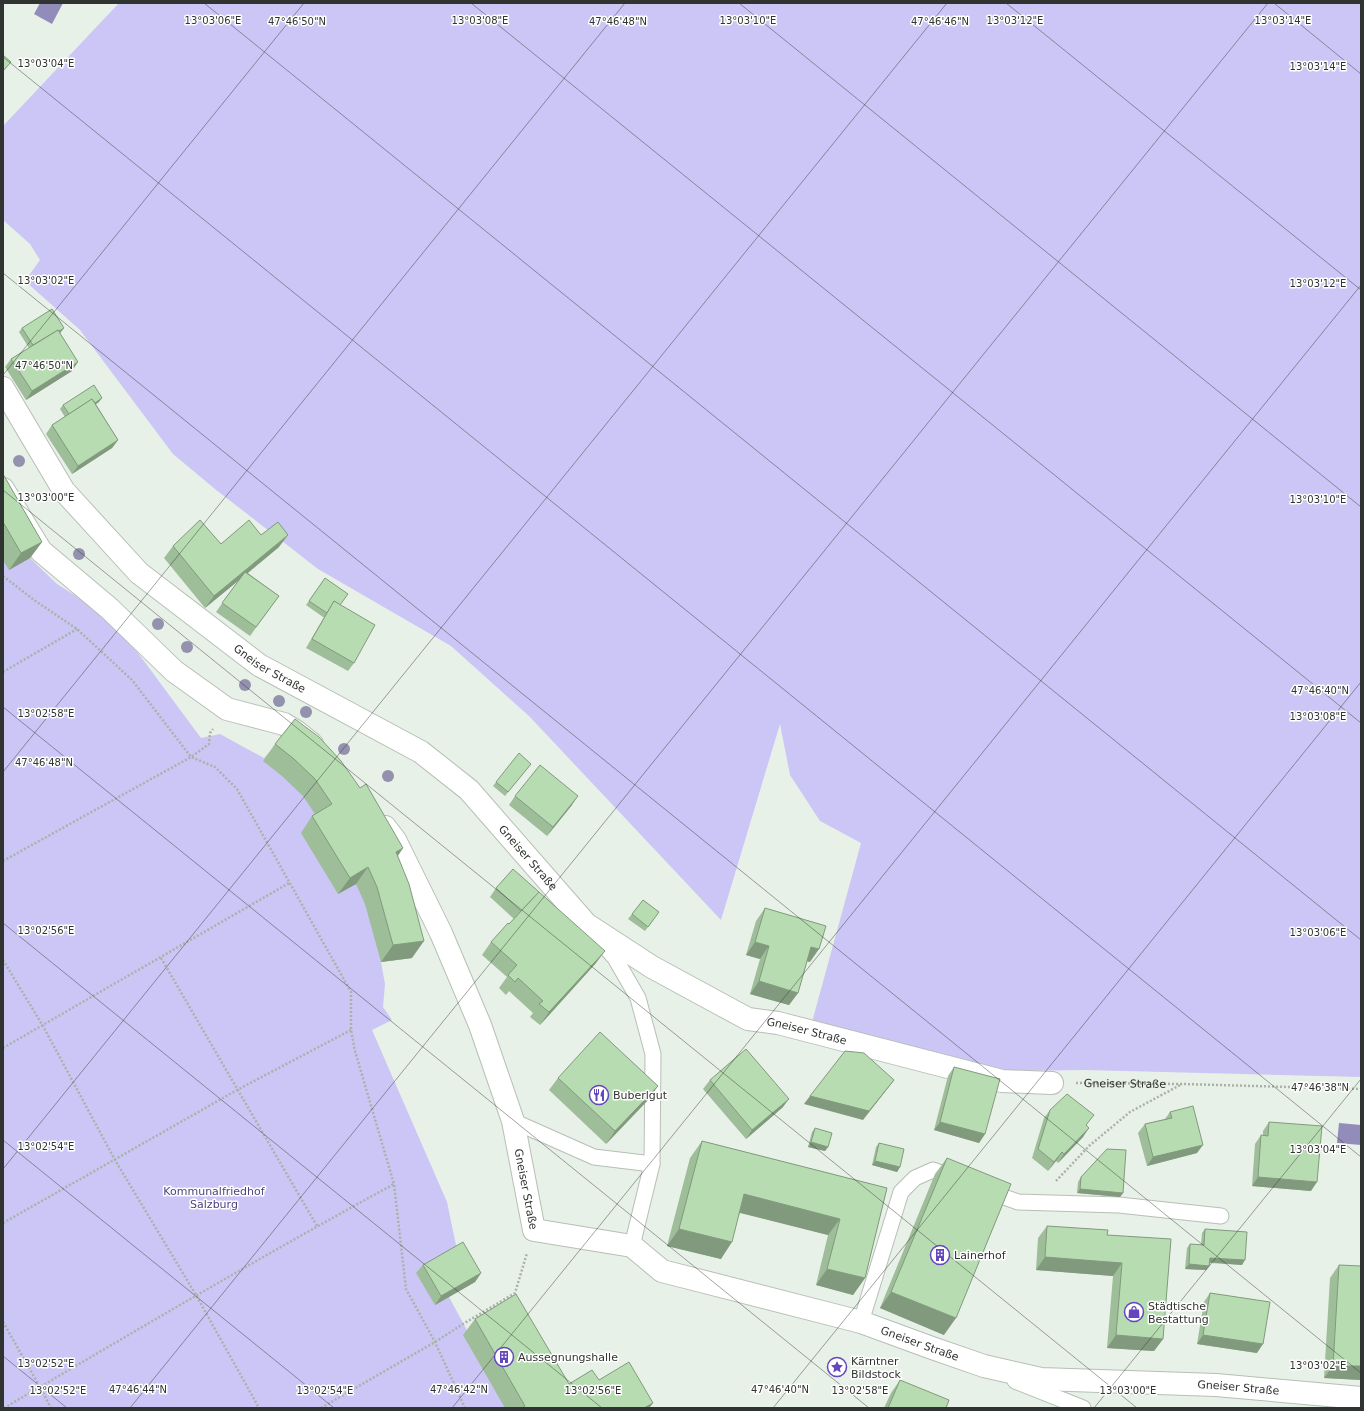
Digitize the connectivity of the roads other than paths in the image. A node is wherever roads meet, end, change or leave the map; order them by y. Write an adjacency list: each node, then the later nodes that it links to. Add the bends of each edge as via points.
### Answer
1 (3, 388): 5 (street, Gneiser Straße, via 64,491 139,573 260,665 422,752 469,790)
2 (3, 489): 3 (street, via 41,552 110,609 174,671 228,709 284,724 309,741)
3 (326, 757)
4 (373, 812): 7 (street, Gneiser Straße, via 395,840 441,933 480,1025)
5 (586, 924): 6 (street, Gneiser Straße, via 652,967 748,1019 778,1024 1002,1080); 8 (lane, via 615,958 638,998 653,1054)
6 (1052, 1083)
7 (513, 1120): 8 (lane, via 594,1157); 10 (street, Gneiser Straße, via 534,1230)
8 (652, 1164): 10 (lane)
9 (1221, 1216): 11 (lane, via 1119,1205 1018,1202 933,1170 915,1178 901,1192)
10 (632, 1246): 11 (street, Gneiser Straße, via 662,1271)
11 (861, 1322): 12 (street, Gneiser Straße)
12 (932, 1348): 13 (street, Gneiser Straße, via 984,1366 1041,1379 1216,1385); 14 (lane)
13 (1361, 1398)
14 (1083, 1408)

